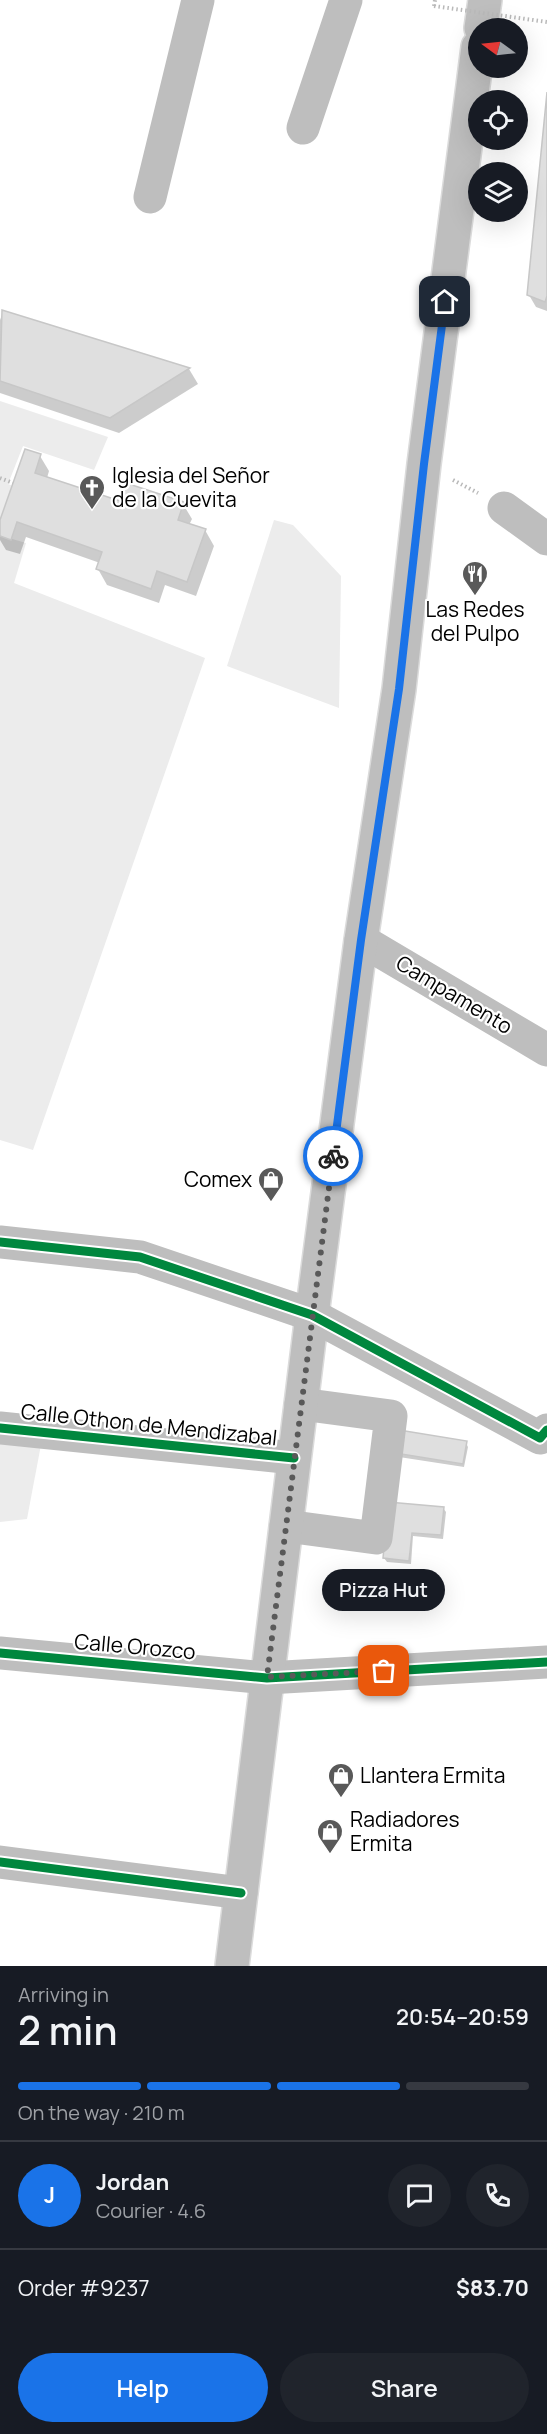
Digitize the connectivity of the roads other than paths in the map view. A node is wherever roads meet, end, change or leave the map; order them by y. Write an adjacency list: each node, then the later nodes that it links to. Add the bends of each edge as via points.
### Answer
1 (198, 0): 7 (street)
2 (346, 0): 6 (street)
3 (485, 0): 4 (street)
4 (482, 18)
5 (474, 78): 10 (street, via 399,689)
6 (303, 128)
7 (150, 197)
8 (504, 508): 9 (street)
9 (547, 539)
10 (361, 940): 11 (street, Campamento); 13 (street)
11 (547, 1050)
12 (0, 1242): 13 (street, via 140,1257)
13 (312, 1315): 14 (street); 15 (street)
14 (414, 1370): 16 (street); 18 (street, via 540,1438)
15 (301, 1404): 16 (street); 19 (street)
16 (391, 1416): 20 (street, via 376,1538)
17 (0, 1428): 19 (street, Calle Othon de Mendizabal)
18 (547, 1430)
19 (294, 1458): 20 (street)
20 (286, 1526): 23 (street)
21 (0, 1653): 23 (street, Calle Orozco)
22 (547, 1662): 23 (street, Calle Orozco)
23 (267, 1677): 25 (street)
24 (0, 1862): 25 (street)
25 (241, 1893): 26 (street)
26 (232, 1966)

